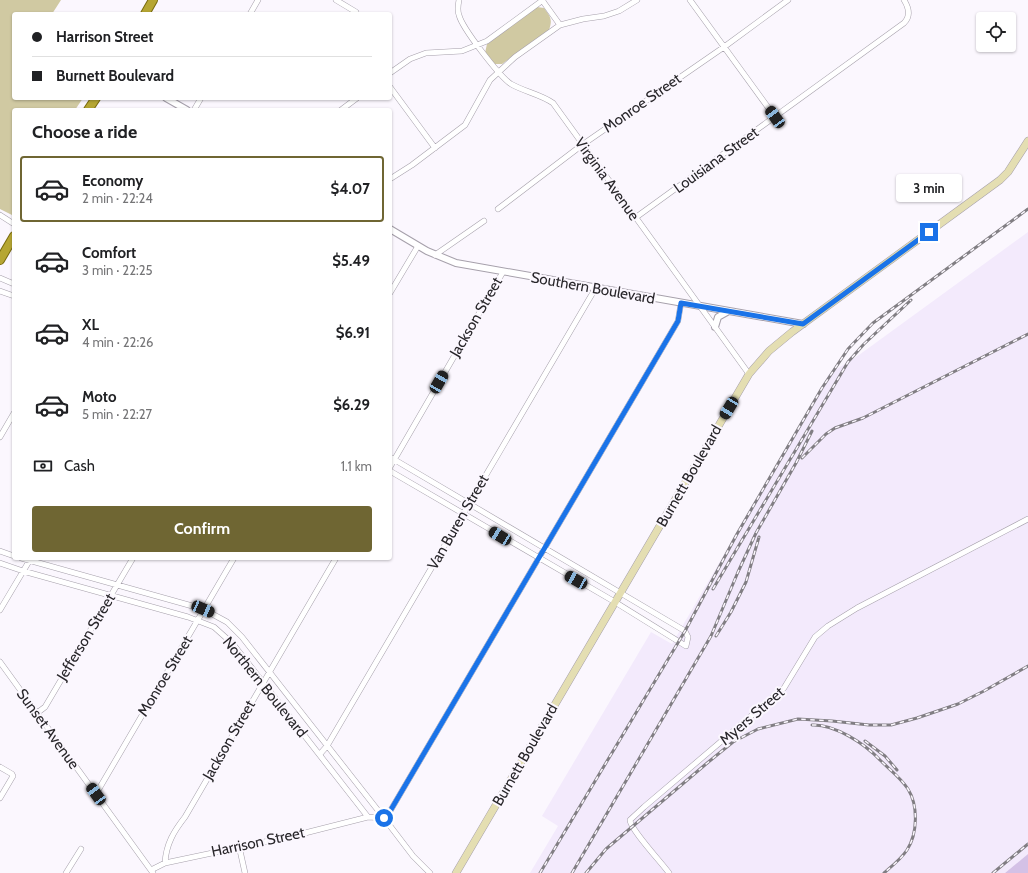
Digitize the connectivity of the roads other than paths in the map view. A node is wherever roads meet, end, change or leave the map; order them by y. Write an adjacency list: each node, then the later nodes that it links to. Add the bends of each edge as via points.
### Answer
1 (154, 0): 10 (highway)
2 (258, 0): 11 (street)
3 (336, 0): 12 (street)
4 (459, 0): 14 (street, Virginia Avenue, via 459,17)
5 (543, 0): 13 (street); 14 (street, via 507,28)
6 (637, 0): 13 (street, via 612,14)
7 (690, 0): 15 (street)
8 (788, 0): 15 (street, Monroe Street)
9 (904, 0): 23 (street, Louisiana Street, via 909,13 904,24)
10 (146, 12)
11 (251, 12)
12 (356, 12)
13 (560, 25): 17 (street, via 514,57)
14 (478, 45): 16 (street, via 462,51 410,58); 17 (street, Virginia Avenue)
15 (724, 47): 23 (street); 25 (street, Monroe Street)
16 (392, 72)
17 (498, 72): 25 (street, Virginia Avenue, via 511,84 553,104); 26 (street, via 490,80 465,125)
18 (392, 90): 26 (street)
19 (170, 100): 21 (street)
20 (354, 100): 22 (street)
21 (184, 108)
22 (344, 108)
23 (775, 117): 30 (street, Louisiana Street)
24 (1028, 141): 48 (main road, Burnett Boulevard, via 1008,172 990,188)
25 (582, 144): 28 (street, Monroe Street); 30 (street, Virginia Avenue)
26 (435, 148): 27 (street)
27 (392, 178)
28 (498, 208)
29 (0, 215): 32 (street)
30 (635, 218): 46 (street, Virginia Avenue)
31 (484, 221): 36 (street)
32 (12, 223)
33 (392, 230): 35 (street, Southern Boulevard)
34 (12, 239): 37 (highway)
35 (418, 246): 36 (street, Southern Boulevard); 42 (street)
36 (435, 256): 38 (street, Southern Boulevard, via 456,263)
37 (0, 260)
38 (503, 272): 41 (street, Southern Boulevard); 53 (street, Jackson Street)
39 (0, 278): 40 (street)
40 (12, 283)
41 (595, 289): 45 (street, Southern Boulevard); 55 (street, Van Buren Street)
42 (392, 290)
43 (0, 291): 44 (street)
44 (12, 295)
45 (681, 303): 46 (street, Southern Boulevard); 58 (street, via 678,321)
46 (701, 307): 47 (street, Southern Boulevard); 49 (street, Virginia Avenue)
47 (728, 312): 48 (street, Southern Boulevard); 49 (street, via 720,315)
48 (803, 324): 50 (main road, Burnett Boulevard, via 772,348)
49 (715, 327): 50 (street, Virginia Avenue)
50 (749, 374): 70 (main road, Burnett Boulevard)
51 (12, 416): 52 (street)
52 (0, 437)
53 (392, 458): 55 (street)
54 (392, 472): 56 (street)
55 (470, 503): 56 (street, Van Buren Street); 58 (street)
56 (463, 514): 61 (street); 80 (street, Van Buren Street)
57 (1028, 519): 95 (street, Myers Street, via 857,608 820,632 784,688 630,820 630,824)
58 (545, 548): 61 (street); 70 (street)
59 (0, 551): 60 (street)
60 (12, 555)
61 (538, 558): 72 (street); 86 (street)
62 (30, 560): 68 (street)
63 (34, 560): 69 (street, Northern Boulevard)
64 (132, 560): 69 (street, Jefferson Street)
65 (233, 560): 73 (street, Monroe Street)
66 (335, 560): 77 (street, Jackson Street)
67 (0, 563): 68 (street, Northern Boulevard)
68 (23, 571): 71 (street, Northern Boulevard); 74 (street)
69 (117, 586): 71 (street, Jefferson Street); 73 (street, Northern Boulevard)
70 (620, 592): 72 (main road, Burnett Boulevard); 72 (street, via 685,631 688,636 686,646)
71 (110, 596): 75 (street, Northern Boulevard); 79 (street, Jefferson Street, via 45,707)
72 (615, 602): 94 (main road, Burnett Boulevard)
73 (203, 609): 75 (street, Monroe Street); 77 (street, Northern Boulevard, via 230,625)
74 (0, 610)
75 (198, 620): 78 (street, Northern Boulevard, via 227,638); 83 (street, Monroe Street)
76 (0, 662): 79 (street, Sunset Avenue)
77 (269, 671): 78 (street, Jackson Street); 80 (street, Northern Boulevard)
78 (263, 681): 81 (street, Northern Boulevard); 89 (street, Jackson Street, via 185,817 172,834 166,848)
79 (37, 714): 83 (street, Sunset Avenue)
80 (327, 746): 81 (street, Van Buren Street); 86 (street, Northern Boulevard)
81 (320, 754): 85 (street, Northern Boulevard)
82 (0, 767): 84 (street, via 12,776)
83 (96, 794): 90 (street, Sunset Avenue)
84 (0, 798)
85 (368, 817): 86 (street); 87 (street, Harrison Street)
86 (384, 818): 93 (street, Northern Boulevard, via 413,856)
87 (239, 846): 89 (street, Harrison Street); 92 (street)
88 (81, 849): 91 (street)
89 (165, 863): 90 (street, Harrison Street)
90 (152, 872)
91 (66, 873)
92 (245, 873)
93 (430, 873)
94 (456, 873)
95 (669, 873)

